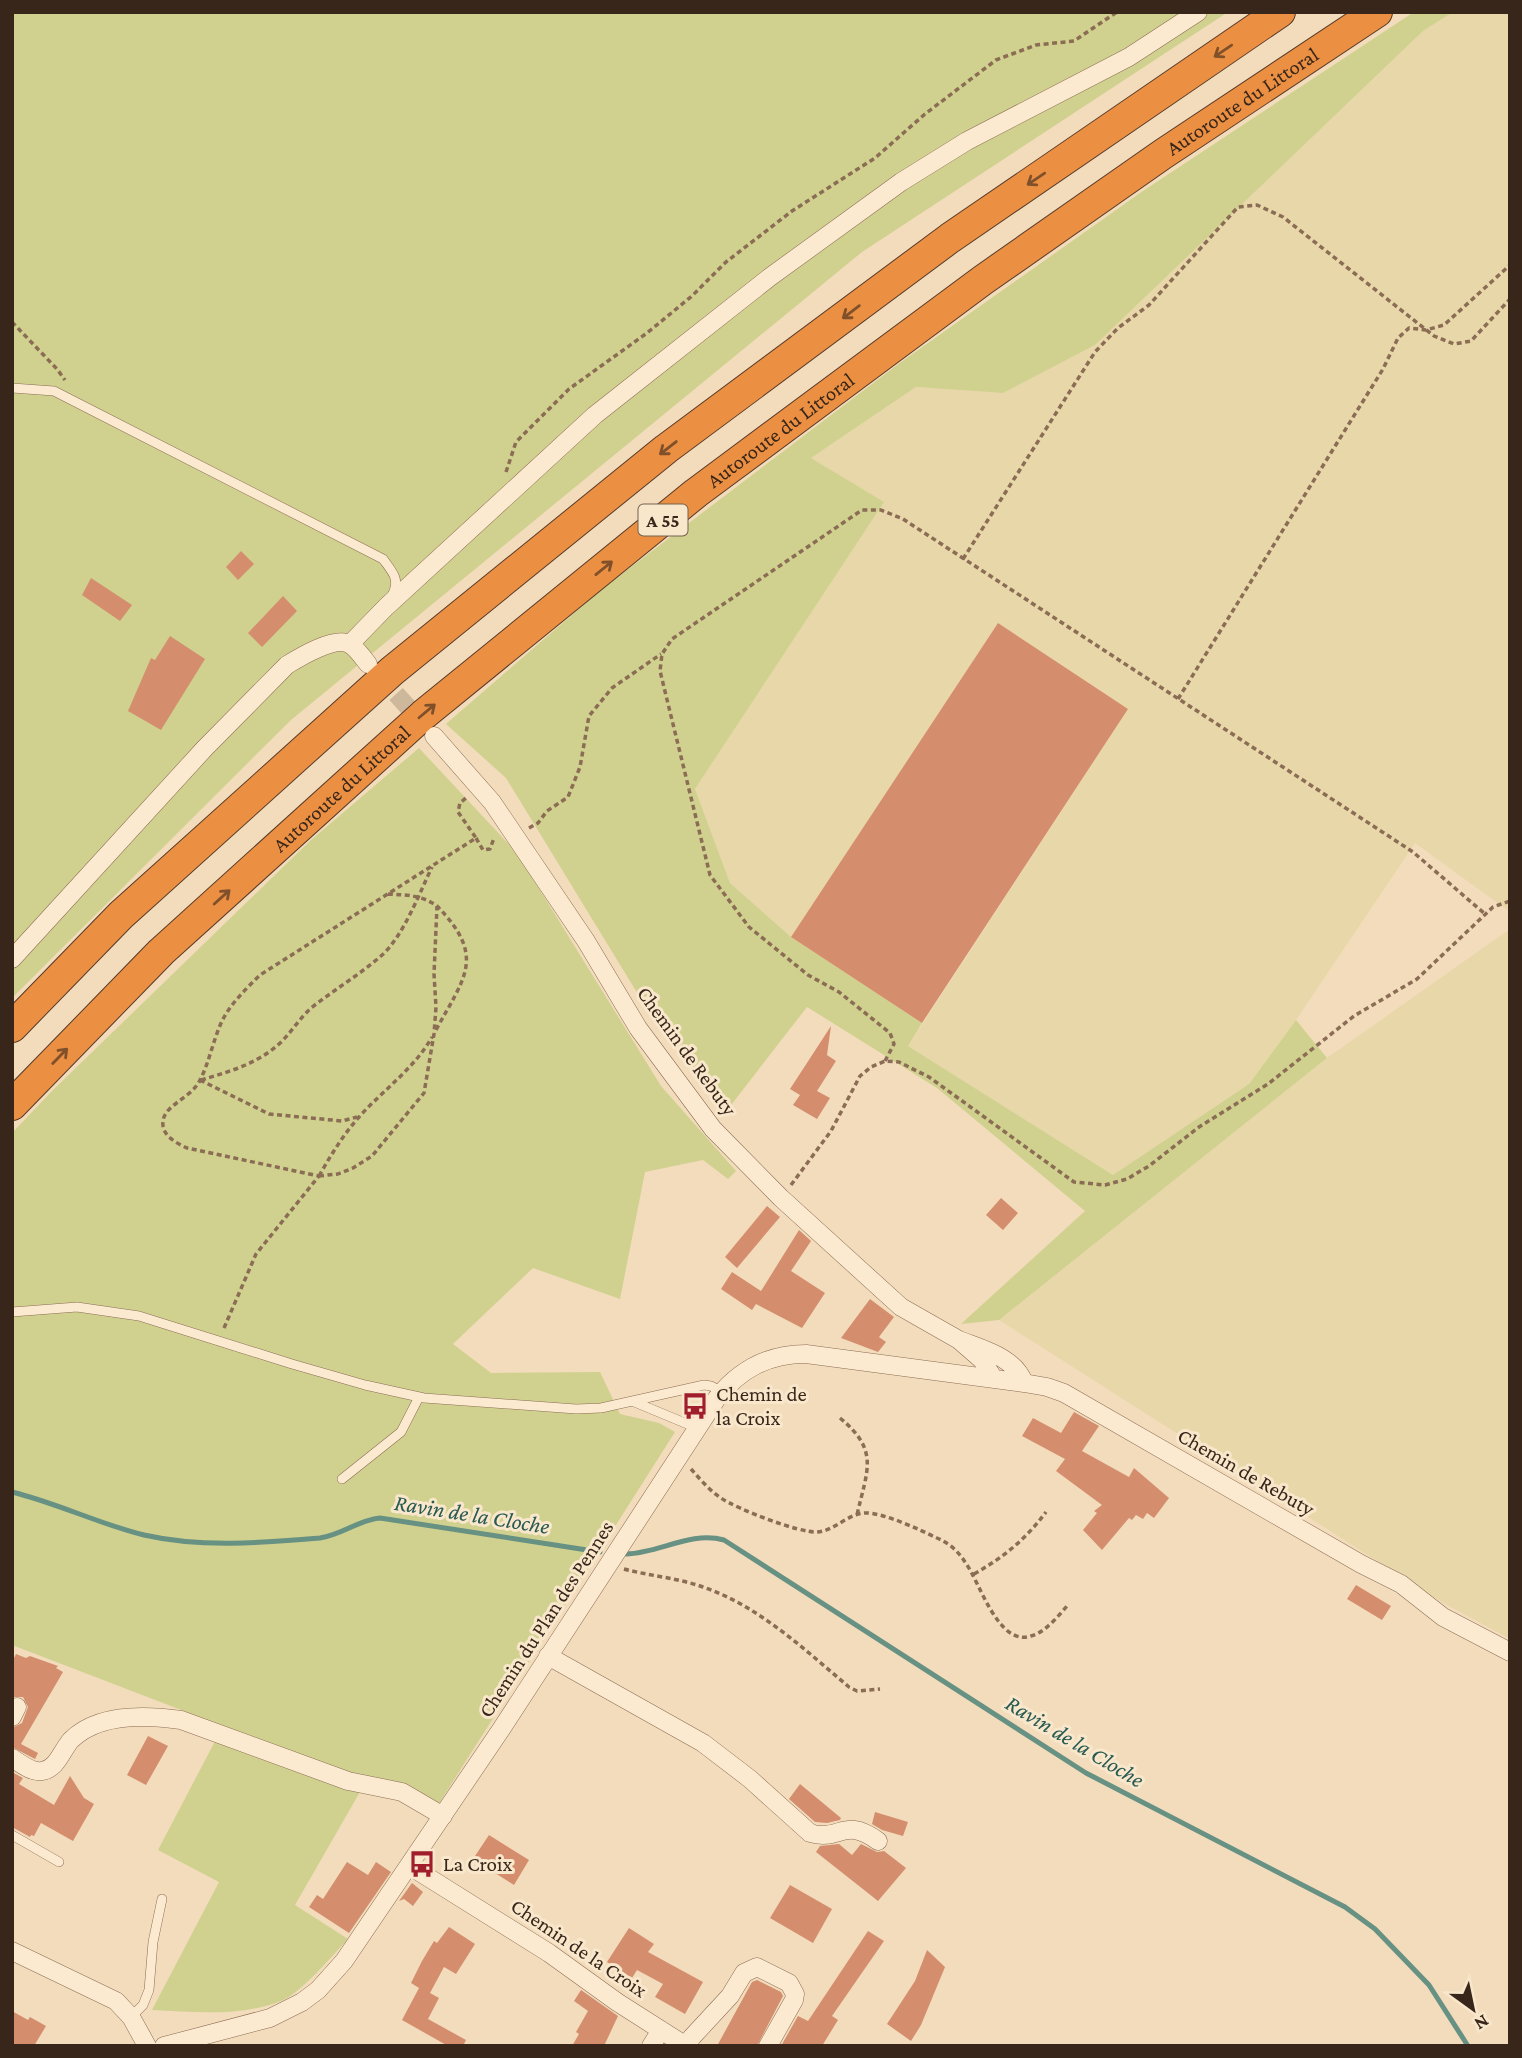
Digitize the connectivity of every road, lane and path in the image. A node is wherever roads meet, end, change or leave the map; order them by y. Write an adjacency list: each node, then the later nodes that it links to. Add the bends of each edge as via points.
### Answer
1 (1117, 12): 11 (path, via 1074,41 1036,45 996,60 875,158 792,211 647,333 569,389 516,442)
2 (1198, 12): 13 (street, via 1129,57 967,141 901,182 780,270 595,415)
3 (1280, 12): 30 (highway, A 55, one-way to 30, via 950,238 666,449 382,680 121,915)
4 (1377, 12): 34 (highway, Autoroute du Littoral / A 55, one-way to 4, via 160,952 423,715 696,493 983,279)
5 (1510, 265): 8 (path, via 1444,325)
6 (1510, 299): 8 (path, via 1471,341 1454,344)
7 (12, 323): 10 (path, via 57,369)
8 (1426, 330): 12 (path, via 1283,217 1257,205 1238,207 1149,305 1095,352); 17 (path, via 1409,328 1398,338)
9 (12, 388): 10 (lane, via 54,391)
10 (82, 405): 13 (lane, via 383,559 397,586)
11 (504, 477)
12 (963, 559): 15 (path, via 903,519 881,510 862,510 672,639); 17 (path)
13 (386, 607): 14 (street)
14 (350, 644): 16 (street); 29 (street, via 340,641 287,664)
15 (662, 654): 20 (path, via 612,688 589,716 580,767 568,797 538,823); 32 (path, via 660,671 710,875 749,927 890,1033 894,1044)
16 (368, 664)
17 (1178, 699): 28 (path, via 1413,852)
18 (434, 736): 19 (street, Chemin de Rebuty)
19 (478, 787): 20 (street, Chemin de Rebuty); 21 (path, via 458,807)
20 (510, 829): 21 (path, via 496,834 490,849 483,850); 37 (street, Chemin de Rebuty, via 638,1028 713,1129)
21 (476, 838): 22 (path)
22 (432, 866): 23 (path); 25 (path)
23 (387, 894): 25 (path); 33 (path, via 246,988 222,1022)
24 (1510, 896): 26 (path)
25 (418, 897): 27 (path); 33 (path, via 383,955 307,1012 279,1044 241,1067)
26 (1508, 901): 28 (path)
27 (437, 906): 31 (path); 31 (path, via 453,923 467,961 463,982)
28 (1485, 914): 32 (path, via 1417,979 1354,1016 1268,1084 1199,1127 1149,1166 1105,1185 1074,1182 929,1077 899,1062)
29 (12, 959)
30 (12, 1027)
31 (434, 1034): 35 (path, via 423,1054); 36 (path, via 424,1093 385,1142 354,1168)
32 (885, 1061): 37 (path, via 860,1076 831,1131)
33 (200, 1080): 35 (path, via 269,1114 342,1121); 36 (path, via 163,1119 163,1127 176,1142)
34 (12, 1105)
35 (359, 1117): 36 (path)
36 (319, 1176): 40 (path, via 256,1254)
37 (781, 1198): 39 (street, Chemin de Rebuty, via 901,1307)
38 (12, 1312): 40 (lane, via 77,1307 112,1311)
39 (959, 1340): 41 (street, Chemin de Rebuty, via 982,1360); 42 (street, Chemin de Rebuty, via 1000,1357 1018,1371)
40 (218, 1341): 44 (lane)
41 (994, 1379): 42 (street, Chemin du Plan des Pennes); 43 (street, Chemin du Plan des Pennes, via 793,1354 749,1367)
42 (1024, 1383): 55 (street, Chemin de Rebuty, via 1064,1393 1389,1577 1443,1616)
43 (722, 1392): 45 (lane, via 704,1385); 47 (street, Chemin du Plan des Pennes)
44 (419, 1397): 45 (lane, via 576,1409); 49 (lane, via 401,1432)
45 (632, 1401): 47 (lane)
46 (840, 1418): 51 (path, via 857,1431 867,1450)
47 (697, 1428): 48 (street, Chemin du Plan des Pennes)
48 (677, 1459): 51 (path, via 723,1500 801,1531 825,1531); 52 (street, Chemin du Plan des Pennes)
49 (342, 1479)
50 (1045, 1512): 53 (path, via 1015,1548)
51 (857, 1515): 53 (path, via 885,1517 939,1539 953,1547)
52 (610, 1562): 56 (street, Chemin du Plan des Pennes); 57 (path, via 703,1587 736,1602 849,1687)
53 (974, 1574): 54 (path, via 996,1619 1015,1636 1033,1636)
54 (1068, 1605)
55 (1510, 1652)
56 (548, 1656): 59 (street, Chemin du Plan des Pennes); 61 (street, via 703,1743 810,1833 820,1836 854,1828)
57 (880, 1689)
58 (12, 1758): 59 (street, via 34,1771 44,1771 72,1739 100,1724 121,1719 173,1719 348,1782 402,1792)
59 (443, 1816): 63 (street, Chemin du Plan des Pennes)
60 (12, 1835): 62 (lane)
61 (878, 1841)
62 (59, 1862)
63 (410, 1866): 67 (street, Chemin de la Croix); 68 (street, Chemin du Plan des Pennes, via 344,1961 318,1990 288,2011)
64 (162, 1899): 66 (lane, via 147,1998)
65 (12, 1951): 66 (street, via 106,1995)
66 (131, 2017): 69 (street)
67 (661, 2030): 71 (street); 72 (street, Chemin de la Croix)
68 (216, 2039): 70 (street, Chemin du Plan des Pennes)
69 (147, 2046)
70 (164, 2046)
71 (651, 2046)
72 (686, 2046): 73 (street, via 730,1996 744,1972 757,1967 789,1983 795,1994)
73 (768, 2046)

